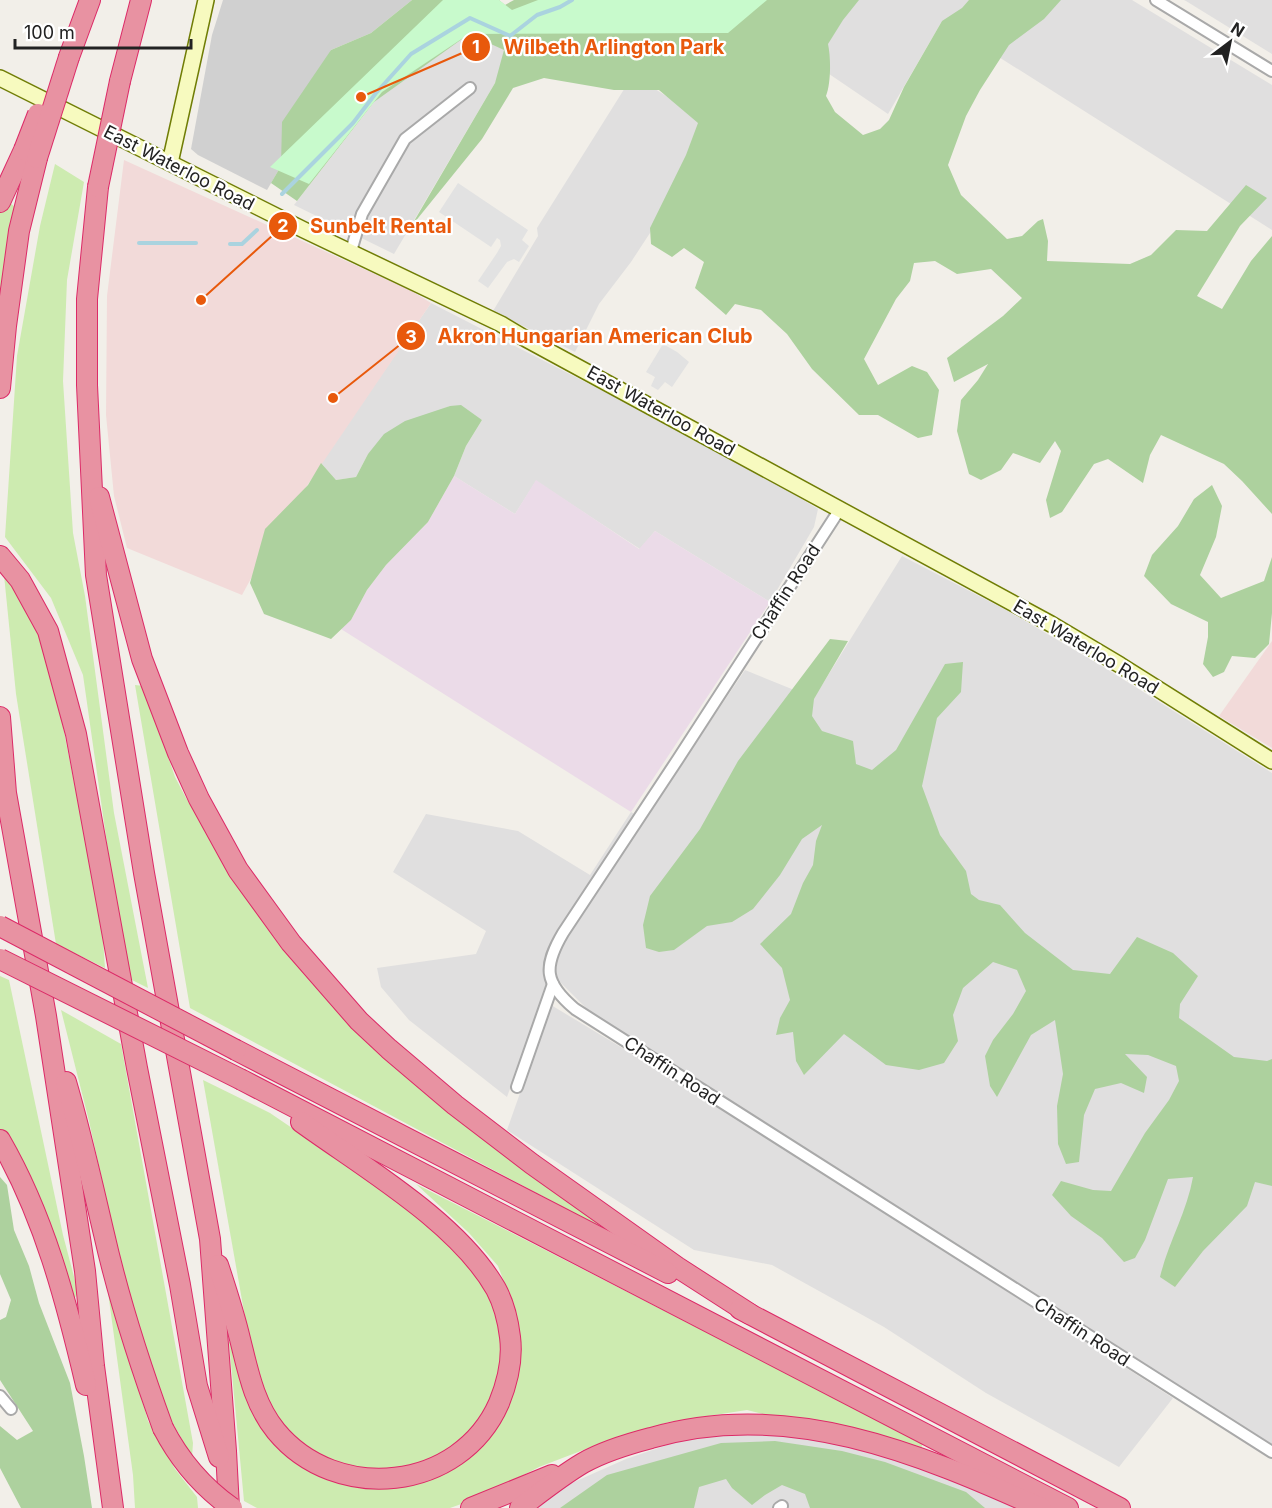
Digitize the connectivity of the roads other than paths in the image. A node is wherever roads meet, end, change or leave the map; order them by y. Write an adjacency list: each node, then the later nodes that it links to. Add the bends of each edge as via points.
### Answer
1 (88, 0): 8 (highway, bridge)
2 (141, 0): 13 (highway, bridge, via 98,187 87,299)
3 (206, 0): 9 (main road)
4 (1156, 0): 5 (street)
5 (1272, 71)
6 (0, 78): 9 (main road, East Waterloo Road)
7 (470, 88): 11 (street, via 405,139 362,214)
8 (30, 154): 10 (highway); 12 (highway)
9 (170, 163): 11 (main road, East Waterloo Road)
10 (0, 202)
11 (351, 251): 14 (main road, East Waterloo Road, via 501,324)
12 (0, 388)
13 (90, 470): 26 (highway, via 96,576 142,862); 27 (highway, via 142,659 178,753 238,870 291,944 388,1049 455,1106 677,1267)
14 (840, 509): 17 (main road, East Waterloo Road, via 1059,628); 21 (street, Chaffin Road, via 563,933 549,962)
15 (0, 556): 33 (highway, via 20,580 48,631 76,734 196,1386)
16 (0, 717): 18 (highway)
17 (1272, 761)
18 (3, 786): 22 (highway)
19 (0, 926): 27 (highway, bridge)
20 (0, 959): 23 (highway, bridge)
21 (553, 984): 24 (street); 31 (street, Chaffin Road, via 563,999 584,1015)
22 (46, 1016): 30 (highway, via 85,1271); 35 (highway, bridge, via 82,1137 115,1276 163,1428 186,1466)
23 (242, 1080): 26 (highway, via 414,1204 459,1242 486,1272 504,1307 511,1345 507,1381 489,1420 469,1445 448,1461 402,1478 353,1477 303,1455 275,1430 257,1399); 39 (highway)
24 (517, 1087)
25 (0, 1140): 30 (highway, via 32,1204 57,1272 86,1387)
26 (210, 1239): 33 (highway)
27 (750, 1314): 40 (highway)
28 (0, 1396): 29 (street)
29 (11, 1409)
30 (105, 1443): 34 (highway)
31 (1272, 1452)
32 (584, 1462): 36 (highway); 37 (highway); 38 (highway, via 630,1444 687,1429 784,1425 855,1437 916,1456)
33 (228, 1485): 35 (highway)
34 (113, 1508)
35 (230, 1508)
36 (471, 1508)
37 (520, 1508)
38 (1041, 1508)
39 (1068, 1508)
40 (1120, 1508)

